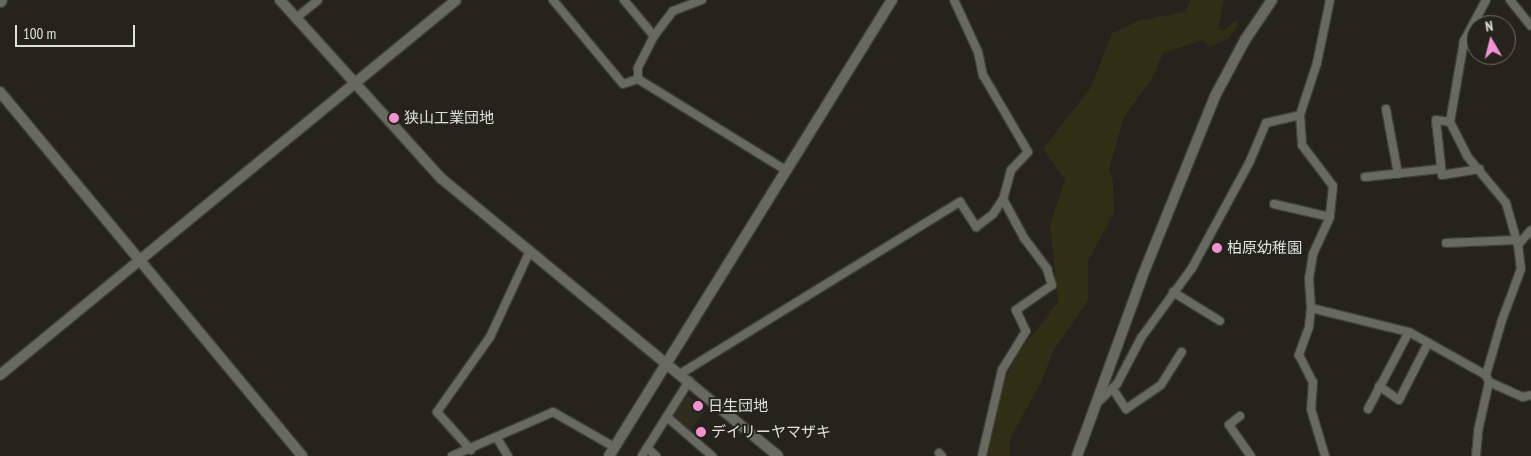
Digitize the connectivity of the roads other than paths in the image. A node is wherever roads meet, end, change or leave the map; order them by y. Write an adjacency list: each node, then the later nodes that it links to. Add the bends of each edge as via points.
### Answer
1 (280, 0): 13 (street)
2 (318, 0): 13 (street)
3 (456, 0): 17 (street)
4 (553, 0): 16 (street, via 623,84)
5 (624, 0): 15 (street)
6 (702, 0): 15 (street, via 673,11)
7 (892, 0): 24 (street)
8 (954, 0): 27 (street, via 978,52 983,75 1028,152 1011,170)
9 (1272, 0): 49 (street, via 1245,40 1215,96)
10 (1330, 0): 20 (street, via 1317,63)
11 (1486, 0): 21 (street, via 1464,41)
12 (1510, 0): 14 (street)
13 (296, 18): 17 (street)
14 (1531, 26)
15 (654, 36): 16 (street, via 638,68)
16 (638, 79): 24 (street)
17 (353, 82): 33 (street, via 442,178); 34 (street)
18 (0, 92): 34 (street)
19 (1386, 109): 25 (street)
20 (1300, 115): 29 (street, via 1302,145 1333,186); 35 (street, via 1266,123 1250,161 1192,268)
21 (1450, 122): 22 (street, via 1436,120); 23 (street, via 1467,156)
22 (1440, 169): 23 (street, via 1442,175); 25 (street)
23 (1480, 169): 32 (street, via 1506,203)
24 (787, 171): 41 (street)
25 (1398, 174): 26 (street)
26 (1365, 177)
27 (1003, 200): 42 (street, via 993,214 976,227 960,202); 64 (street, via 1024,238 1047,269 1052,285 1016,310 1026,331 1002,370)
28 (1274, 204): 29 (street)
29 (1330, 217): 36 (street, via 1313,254 1309,279)
30 (1531, 230): 32 (street)
31 (1446, 242): 32 (street)
32 (1517, 242): 44 (street, via 1521,269 1502,320)
33 (529, 253): 41 (street); 55 (street, via 490,337 437,412)
34 (138, 260): 43 (street); 57 (street)
35 (1173, 292): 37 (street); 47 (street, via 1141,338)
36 (1311, 308): 38 (street); 67 (street, via 1309,326 1299,355 1313,382 1311,409)
37 (1220, 321)
38 (1409, 332): 39 (street); 46 (street)
39 (1427, 345): 44 (street); 46 (street, via 1400,400)
40 (1182, 352): 47 (street, via 1161,385 1126,409)
41 (667, 363): 42 (street); 56 (street)
42 (680, 374): 45 (street)
43 (0, 375)
44 (1488, 379): 48 (street, via 1523,397); 68 (street)
45 (689, 381): 52 (street); 63 (street)
46 (1379, 386): 50 (street)
47 (1113, 389): 49 (street)
48 (1531, 395)
49 (1092, 407): 65 (street)
50 (1368, 409)
51 (1240, 416): 66 (street, via 1229,425)
52 (666, 417): 54 (street); 62 (street)
53 (497, 438): 55 (street); 56 (street, via 553,412); 59 (street)
54 (647, 448): 60 (street); 61 (street)
55 (471, 450): 58 (street)
56 (612, 452)
57 (302, 456)
58 (452, 456)
59 (508, 456)
60 (642, 456)
61 (656, 456)
62 (712, 456)
63 (778, 456)
64 (982, 456)
65 (1076, 456)
66 (1251, 456)
67 (1325, 456)
68 (1476, 456)

